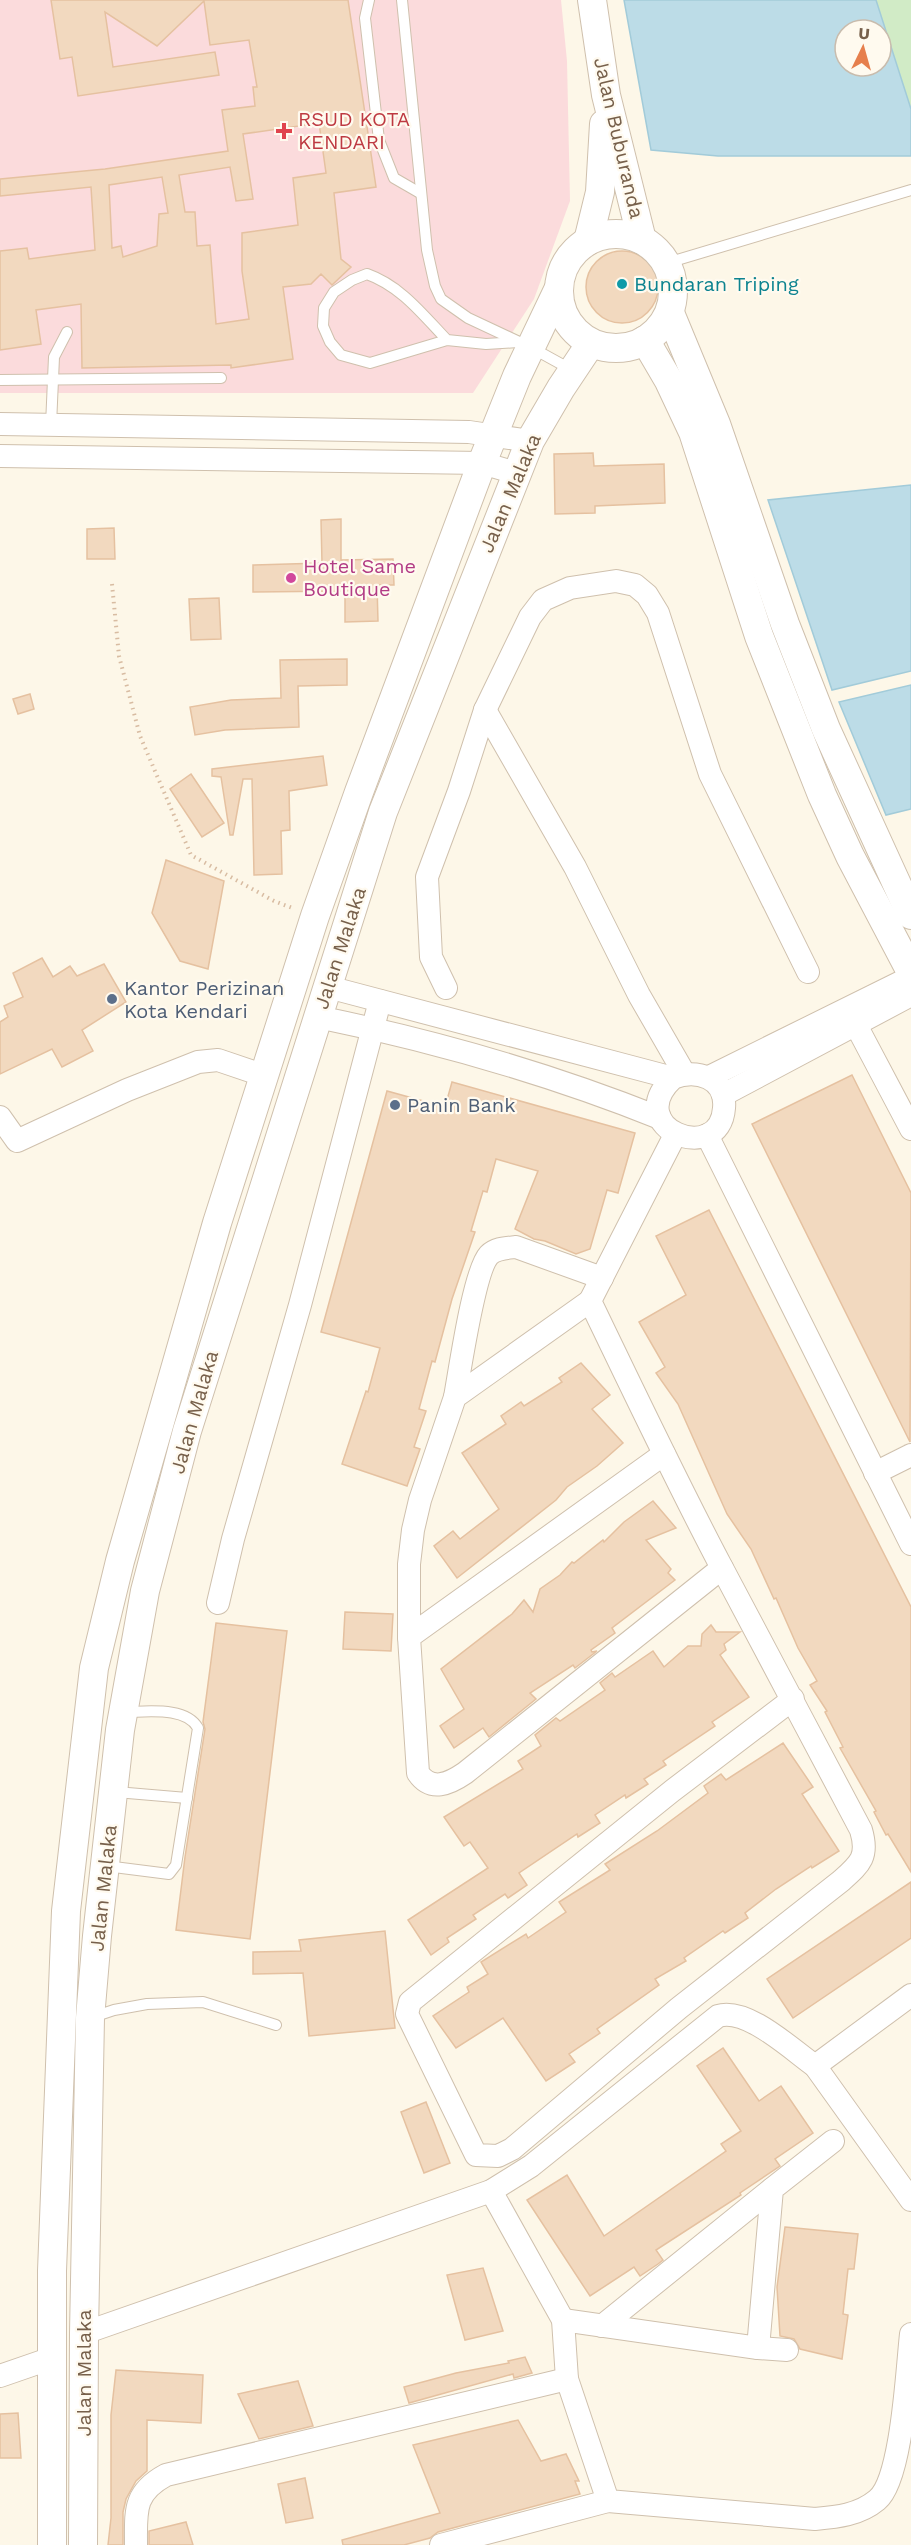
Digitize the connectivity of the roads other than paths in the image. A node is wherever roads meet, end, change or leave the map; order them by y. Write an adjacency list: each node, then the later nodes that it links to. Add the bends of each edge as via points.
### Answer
1 (369, 0): 6 (lane, via 365,18 379,140 394,178)
2 (402, 0): 6 (lane)
3 (592, 0): 4 (street, Jalan Buburanda)
4 (606, 95): 7 (street, Jalan Buburanda); 8 (street, via 600,192)
5 (911, 190): 9 (lane)
6 (420, 193): 16 (lane, via 427,250 441,299 468,318)
7 (642, 240): 8 (street, via 615,234); 9 (street)
8 (588, 241): 10 (street, via 567,261)
9 (666, 263): 11 (street, via 674,296)
10 (558, 290): 15 (street, via 567,321); 16 (street, Jalan Malaka)
11 (670, 313): 14 (street); 29 (street, via 712,415 826,729)
12 (67, 332): 19 (lane, via 54,357)
13 (447, 340): 13 (lane, via 370,363 341,355 330,342 323,326 324,308 334,292 367,274 403,295); 16 (lane)
14 (645, 340): 15 (street, via 628,347 609,348); 31 (street, via 693,432 759,636 822,795)
15 (591, 343): 17 (street, Jalan Malaka)
16 (525, 345): 17 (lane); 23 (street, Jalan Malaka, via 517,376)
17 (573, 370): 24 (street, Jalan Malaka)
18 (221, 378): 19 (lane)
19 (53, 379): 20 (lane); 22 (lane)
20 (0, 380)
21 (0, 424): 22 (street)
22 (51, 425): 23 (street)
23 (482, 434): 24 (street); 26 (street, Jalan Malaka)
24 (530, 441): 27 (street, Jalan Malaka)
25 (0, 456): 26 (street, Jalan Malaka)
26 (482, 463): 27 (street); 39 (street, Jalan Malaka, via 315,916)
27 (516, 473): 33 (street, Jalan Malaka, via 383,813)
28 (485, 710): 30 (street, via 530,617 543,600 570,588 616,581 635,585 658,612 710,774); 32 (street, via 426,878 431,957); 38 (street, via 575,867)
29 (911, 915)
30 (808, 972)
31 (906, 986): 34 (street)
32 (446, 988)
33 (356, 995): 35 (street, Jalan Malaka); 36 (street); 37 (street)
34 (865, 1013): 40 (street); 42 (street); 45 (street)
35 (327, 1019): 36 (street); 59 (street, Jalan Malaka, via 187,1431 145,1591)
36 (366, 1028): 41 (street); 56 (street, via 300,1305)
37 (569, 1051): 38 (street); 41 (street)
38 (679, 1075): 40 (street, via 697,1073); 44 (street, via 664,1086 659,1096 658,1107)
39 (265, 1076): 47 (street, via 227,1063 198,1062 127,1089); 77 (street, Jalan Malaka, via 217,1223 120,1561 94,1668 66,1911)
40 (709, 1077): 42 (street)
41 (562, 1082): 44 (street)
42 (723, 1095): 46 (street, via 722,1118)
43 (0, 1117): 47 (street)
44 (667, 1126): 46 (street, via 691,1139); 48 (street)
45 (911, 1129)
46 (708, 1135): 53 (street)
47 (8, 1144)
48 (602, 1278): 49 (street); 50 (street, via 516,1247 490,1253 477,1282)
49 (590, 1301): 50 (street); 51 (street)
50 (455, 1397): 57 (street, via 413,1530)
51 (663, 1454): 55 (street); 57 (street)
52 (911, 1455): 53 (street)
53 (875, 1473): 54 (street)
54 (911, 1544)
55 (722, 1568): 57 (street, via 465,1773 441,1785 429,1783 418,1773); 58 (street)
56 (218, 1603)
57 (409, 1637)
58 (793, 1699): 58 (street, via 861,1830 866,1845 858,1866 679,2008 512,2149 492,2158 476,2155 407,2014 410,2002)
59 (134, 1712): 60 (street, Jalan Malaka); 61 (lane, via 178,1714 195,1722 198,1728)
60 (123, 1792): 61 (lane); 62 (street, Jalan Malaka)
61 (187, 1798): 62 (lane, via 176,1865 170,1874)
62 (115, 1867): 64 (street, Jalan Malaka)
63 (911, 1995): 66 (street)
64 (102, 2014): 65 (lane, via 147,2004 203,2002); 73 (street, Jalan Malaka)
65 (276, 2025)
66 (815, 2066): 69 (street, via 755,2023 732,2014 718,2016 531,2166); 70 (street)
67 (833, 2141): 68 (street)
68 (772, 2189): 72 (street); 75 (street)
69 (491, 2191): 71 (street); 73 (street)
70 (911, 2200)
71 (563, 2320): 72 (street); 79 (street)
72 (602, 2326): 75 (street)
73 (91, 2330): 82 (street, Jalan Malaka)
74 (911, 2334): 80 (street, via 891,2477 887,2489 862,2510 815,2519)
75 (758, 2348): 76 (street)
76 (787, 2350)
77 (52, 2358): 78 (street); 81 (street, Jalan Malaka)
78 (0, 2376)
79 (567, 2379): 80 (street); 83 (street, via 166,2475 151,2483 141,2496 136,2510)
80 (608, 2501): 84 (street)
81 (52, 2545)
82 (83, 2545)
83 (136, 2545)
84 (441, 2545)

